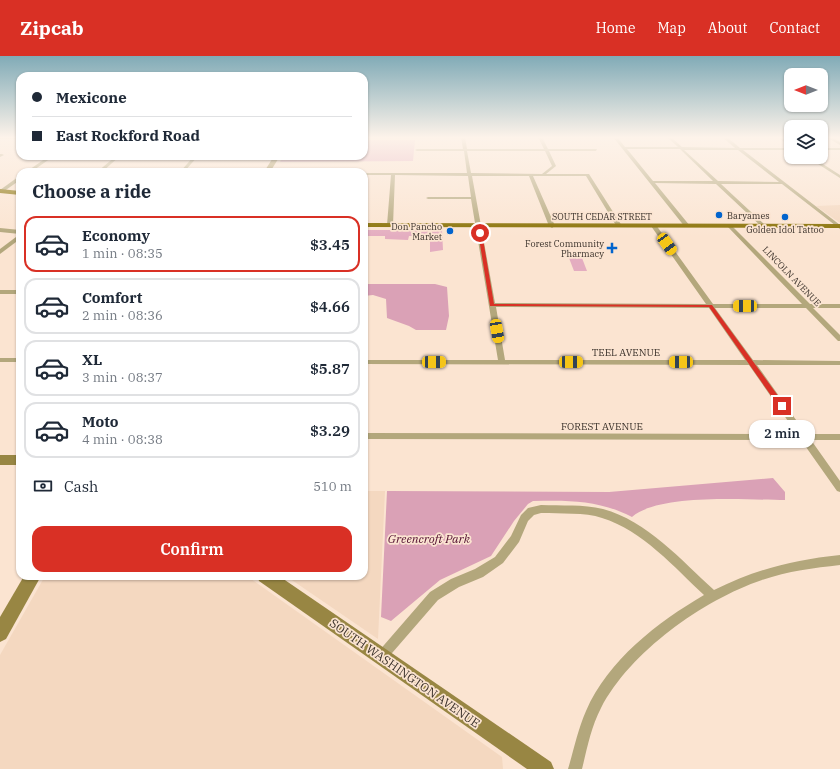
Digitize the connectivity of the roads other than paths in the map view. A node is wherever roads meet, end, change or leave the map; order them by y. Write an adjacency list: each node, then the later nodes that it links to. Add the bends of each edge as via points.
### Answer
1 (469, 170): 10 (street)
2 (549, 170): 12 (street)
3 (565, 170): 13 (street)
4 (642, 170): 16 (street)
5 (705, 170): 17 (street)
6 (766, 170): 18 (street)
7 (830, 170): 14 (street)
8 (368, 174): 9 (street)
9 (393, 174): 10 (street); 24 (street)
10 (470, 174): 11 (street); 22 (street)
11 (530, 174): 12 (street); 26 (street)
12 (541, 174): 13 (street)
13 (577, 174): 27 (street, via 587,175)
14 (840, 177)
15 (16, 181): 19 (street)
16 (652, 182): 17 (street); 29 (street)
17 (717, 182): 18 (street); 31 (street)
18 (782, 183): 32 (street)
19 (0, 191): 20 (main road)
20 (16, 193)
21 (428, 198): 22 (street)
22 (474, 198): 25 (street)
23 (368, 225): 24 (main road, SOUTH CEDAR STREET)
24 (390, 225): 25 (main road, SOUTH CEDAR STREET)
25 (478, 225): 26 (main road, SOUTH CEDAR STREET); 39 (street)
26 (552, 226): 27 (main road, SOUTH CEDAR STREET)
27 (619, 226): 28 (main road, SOUTH CEDAR STREET)
28 (654, 226): 29 (main road, SOUTH CEDAR STREET); 40 (street)
29 (687, 226): 30 (main road, SOUTH CEDAR STREET)
30 (730, 226): 31 (main road, SOUTH CEDAR STREET); 41 (street, LINCOLN AVENUE)
31 (763, 226): 32 (main road, SOUTH CEDAR STREET)
32 (839, 226)
33 (0, 230): 34 (street)
34 (16, 232)
35 (16, 239): 36 (street)
36 (0, 252)
37 (0, 292): 38 (street)
38 (16, 292)
39 (492, 305): 40 (street); 47 (street)
40 (710, 306): 41 (street); 48 (street)
41 (808, 306): 42 (street); 43 (street, LINCOLN AVENUE)
42 (840, 306)
43 (840, 338)
44 (0, 360): 45 (street)
45 (16, 360)
46 (368, 362): 47 (street, TEEL AVENUE)
47 (502, 362): 48 (street, TEEL AVENUE)
48 (751, 362): 49 (street, TEEL AVENUE); 51 (street)
49 (840, 363)
50 (368, 436): 51 (street, FOREST AVENUE)
51 (804, 437): 52 (street, FOREST AVENUE); 55 (street)
52 (840, 437)
53 (0, 460): 54 (street)
54 (16, 460)
55 (840, 488)
56 (840, 560): 59 (street, via 825,560 784,568 742,581)
57 (31, 580): 60 (street)
58 (272, 580): 61 (street, SOUTH WASHINGTON AVENUE)
59 (712, 595): 61 (street, via 652,540 622,521 602,513 588,511 530,511 515,539 499,560 479,574 455,583 434,596); 63 (street, via 671,622 631,657 610,681 591,714)
60 (0, 633)
61 (382, 656): 62 (street, SOUTH WASHINGTON AVENUE)
62 (544, 769)
63 (575, 769)

